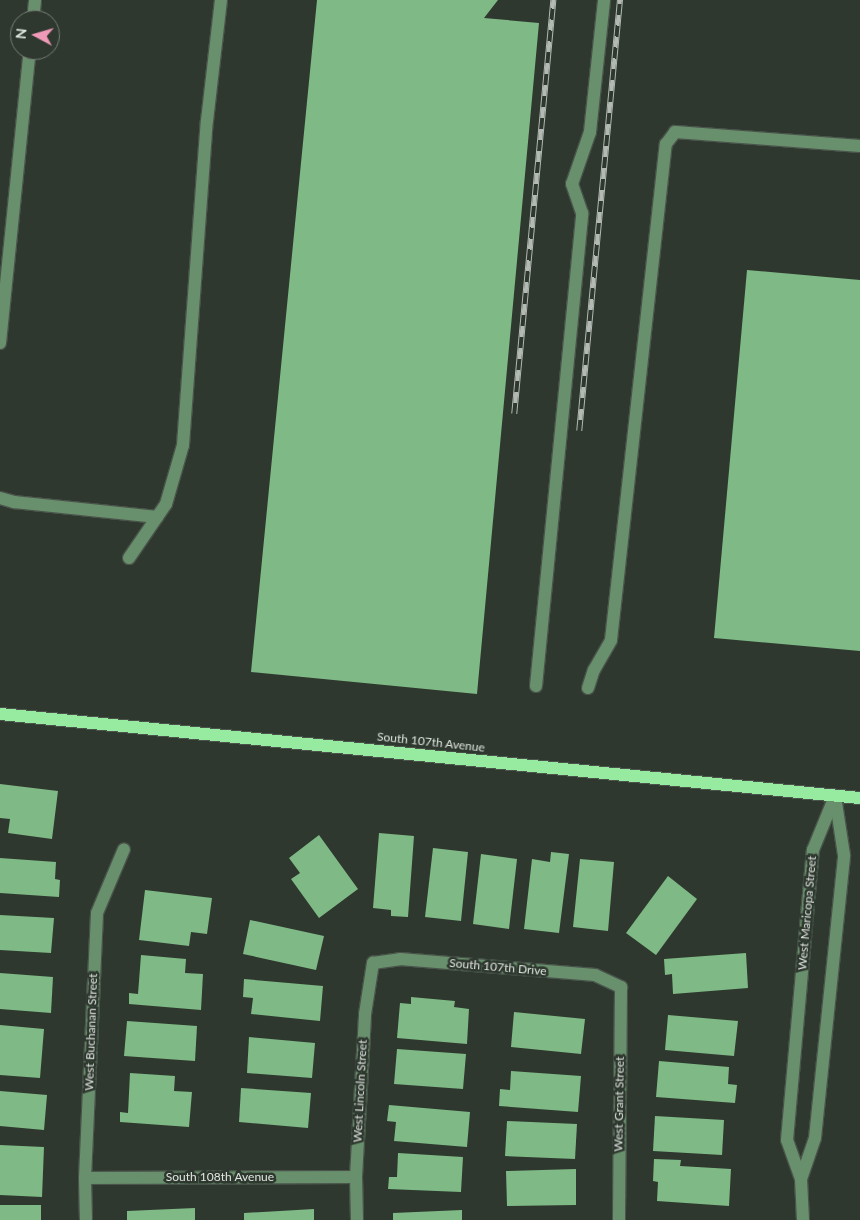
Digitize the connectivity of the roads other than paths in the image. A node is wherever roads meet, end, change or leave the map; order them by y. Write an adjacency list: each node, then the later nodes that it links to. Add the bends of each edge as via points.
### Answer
1 (221, 0): 7 (street, via 207,121 183,445 166,504)
2 (604, 0): 9 (street, via 590,132 572,184 582,213)
3 (29, 60): 5 (street)
4 (860, 146): 10 (street, via 675,132 666,144 611,640)
5 (0, 343)
6 (0, 498): 7 (street)
7 (157, 517): 8 (street)
8 (129, 558)
9 (536, 686)
10 (588, 688)
11 (0, 714): 12 (main road, South 107th Avenue)
12 (835, 796): 13 (main road, South 107th Avenue); 19 (street, West Maricopa Street, via 844,855 815,1138); 19 (street, West Maricopa Street, via 812,850 787,1140)
13 (860, 798)
14 (124, 849): 18 (street, West Buchanan Street, via 97,912)
15 (373, 962): 16 (street, South 107th Drive, via 400,959 595,975); 17 (street, West Lincoln Street, via 365,1014)
16 (621, 987): 22 (street, West Grant Street)
17 (356, 1177): 18 (street, South 108th Avenue); 21 (street, West Lincoln Street)
18 (85, 1178): 20 (street, West Buchanan Street)
19 (801, 1179): 23 (street, West Maricopa Street)
20 (86, 1220)
21 (357, 1220)
22 (619, 1220)
23 (803, 1220)

